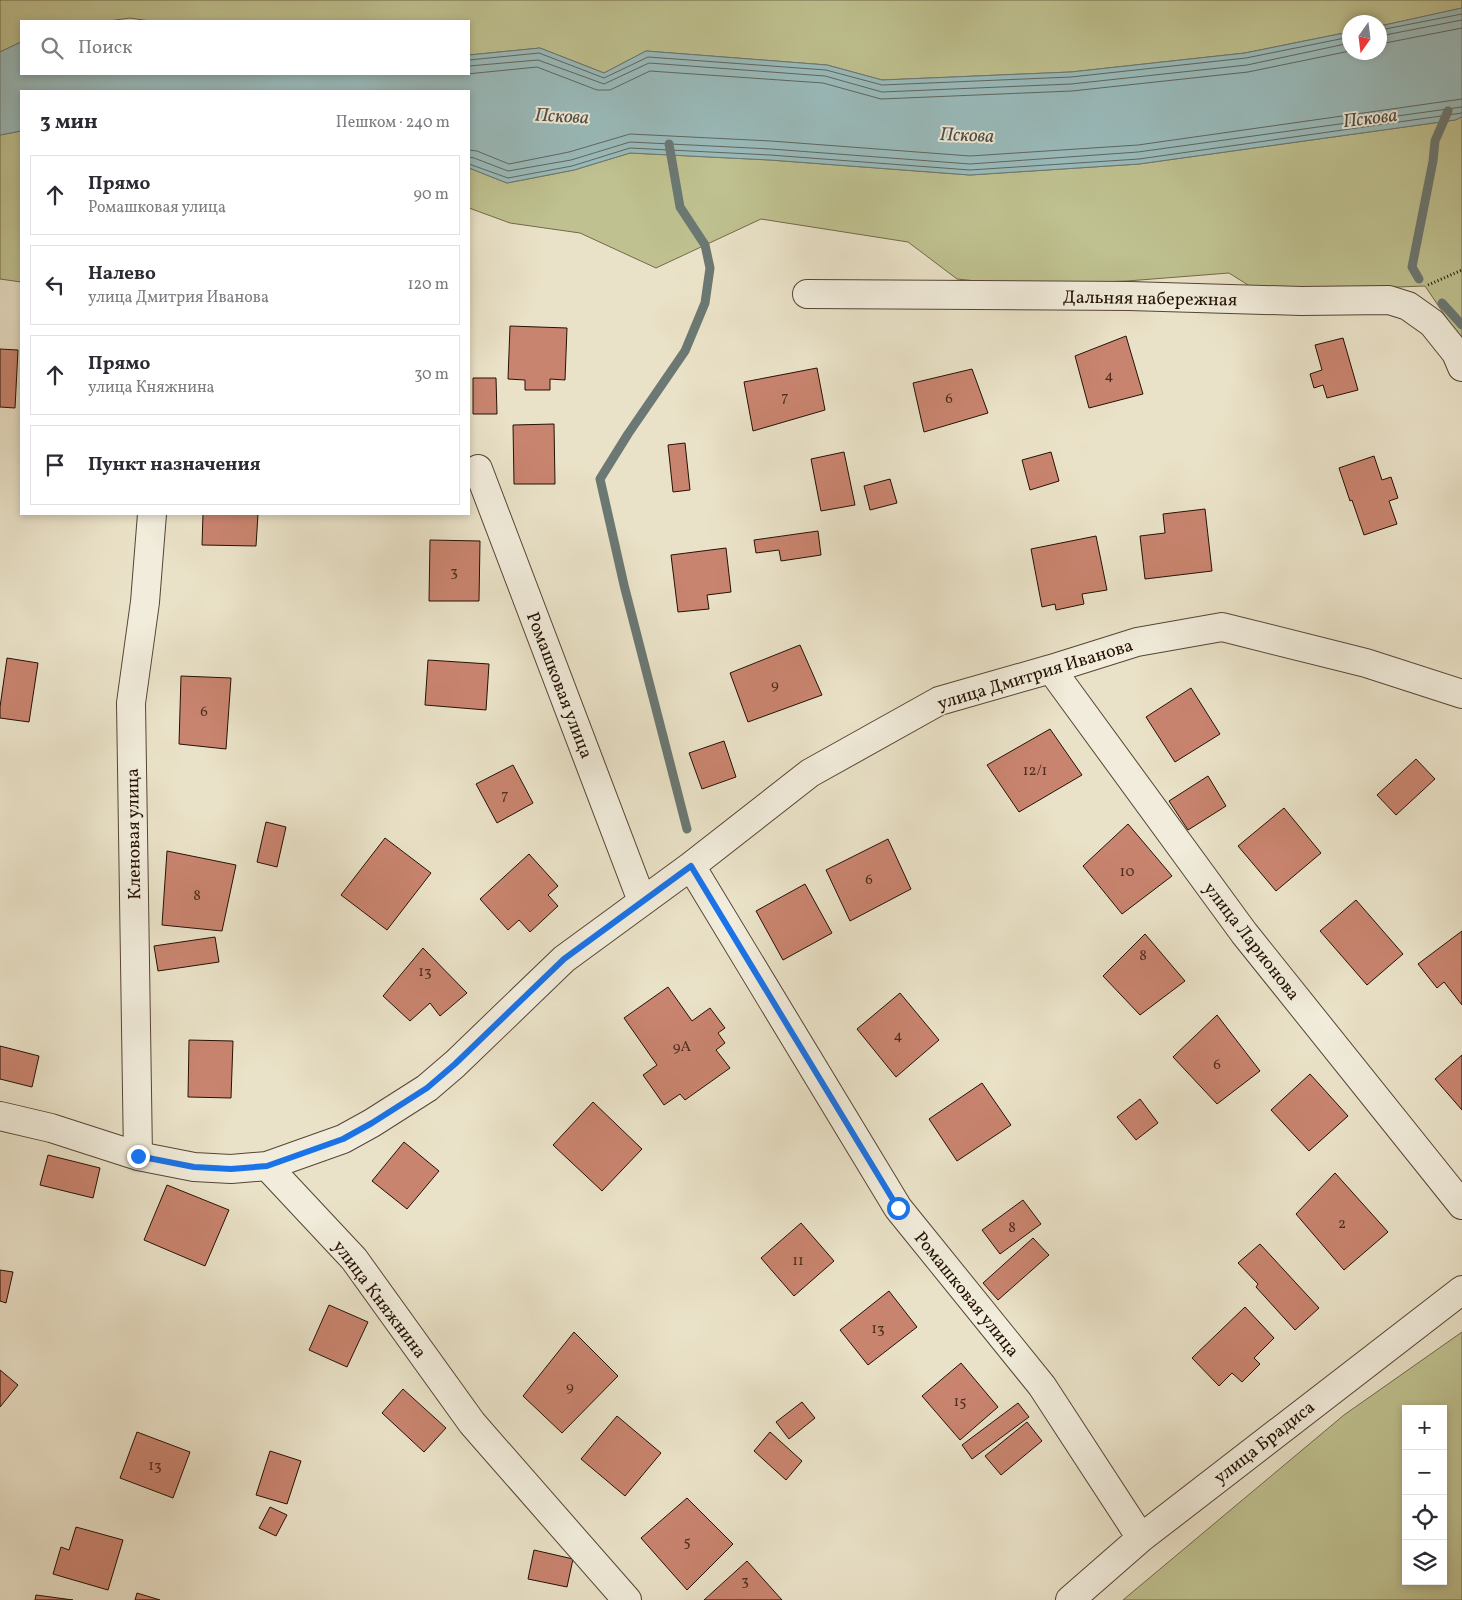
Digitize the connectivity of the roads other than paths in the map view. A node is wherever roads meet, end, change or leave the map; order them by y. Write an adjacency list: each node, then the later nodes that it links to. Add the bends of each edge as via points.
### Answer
1 (807, 294): 2 (street, Дальняя набережная, via 1389,300 1408,306 1432,322 1456,353)
2 (1462, 367)
3 (478, 469): 8 (street, Ромашковая улица)
4 (152, 515): 10 (street, Кленовая улица, via 145,602 131,703)
5 (1051, 669): 6 (street, улица Дмитрия Иванова, via 1137,642 1222,627 1366,663); 7 (street, улица Дмитрия Иванова, via 939,702 810,774); 12 (street, улица Ларионова, via 1244,933)
6 (1462, 694)
7 (691, 866): 8 (street, улица Дмитрия Иванова); 14 (street, Ромашковая улица, via 898,1208 1042,1386)
8 (642, 901): 11 (street, улица Дмитрия Иванова, via 564,959 427,1088 343,1139)
9 (0, 1116): 10 (street, via 51,1128)
10 (138, 1156): 11 (street, via 194,1167 231,1169)
11 (267, 1166): 15 (street, улица Княжнина, via 354,1259 472,1423)
12 (1462, 1205)
13 (1462, 1290): 14 (street, улица Брадиса)
14 (1141, 1538): 16 (street, улица Брадиса)
15 (627, 1600)
16 (1070, 1600)

